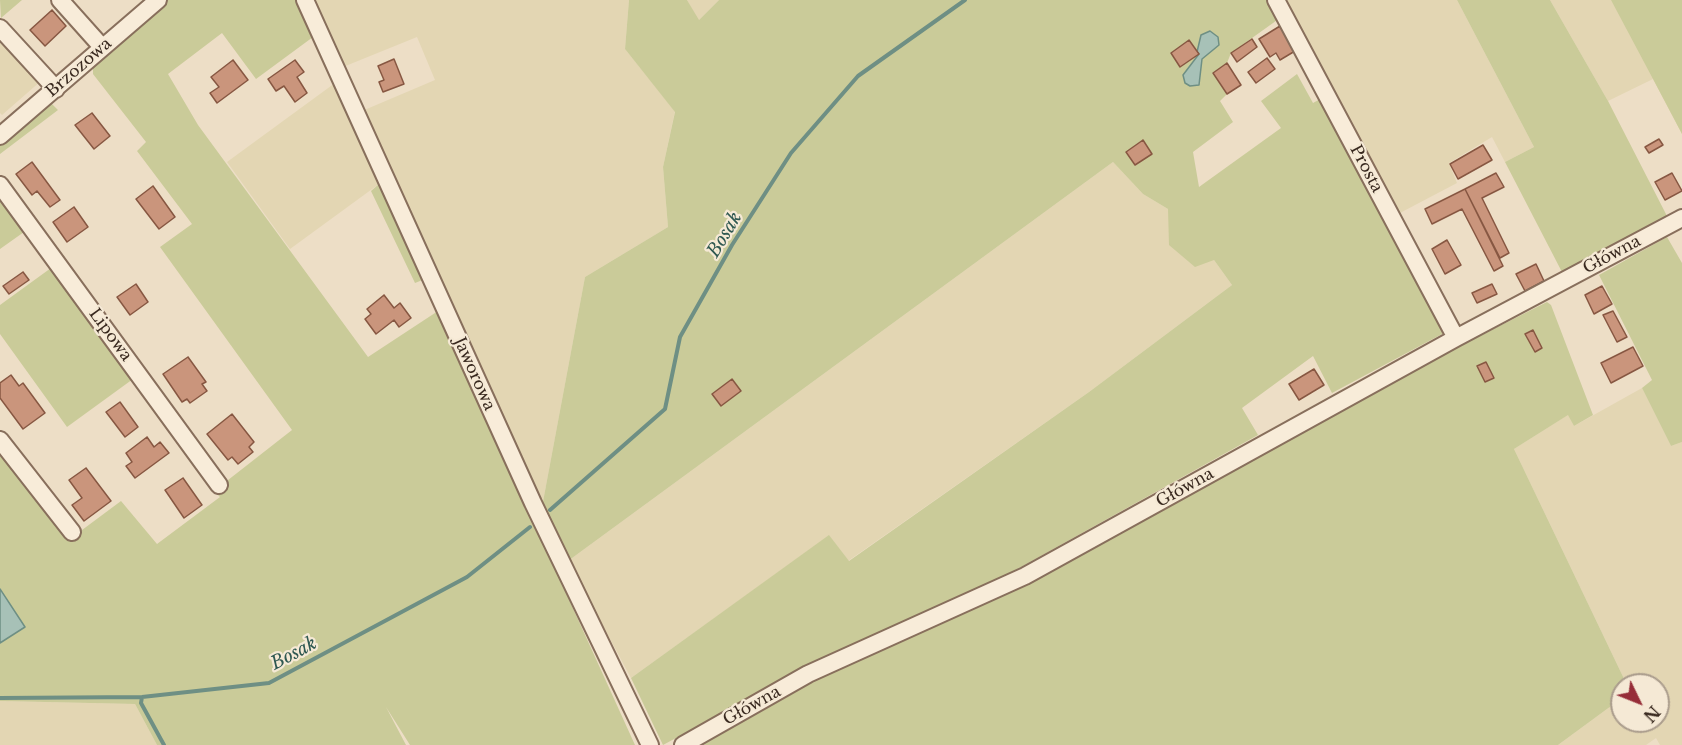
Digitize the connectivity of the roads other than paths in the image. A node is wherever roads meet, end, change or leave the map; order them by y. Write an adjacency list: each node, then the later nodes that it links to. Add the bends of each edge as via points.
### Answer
1 (60, 0): 6 (street)
2 (158, 0): 6 (street, Brzozowa)
3 (304, 0): 15 (street, Jaworowa, via 533,503)
4 (1276, 0): 11 (street, Prosta)
5 (0, 28): 7 (street)
6 (102, 47): 7 (street, Brzozowa)
7 (56, 88): 8 (street, Brzozowa)
8 (3, 128)
9 (0, 185): 13 (street, Lipowa)
10 (1682, 218): 11 (street, Główna)
11 (1456, 338): 16 (street, Główna, via 1025,576 808,674)
12 (0, 440): 14 (street)
13 (219, 485)
14 (72, 532)
15 (650, 745)
16 (682, 745)

